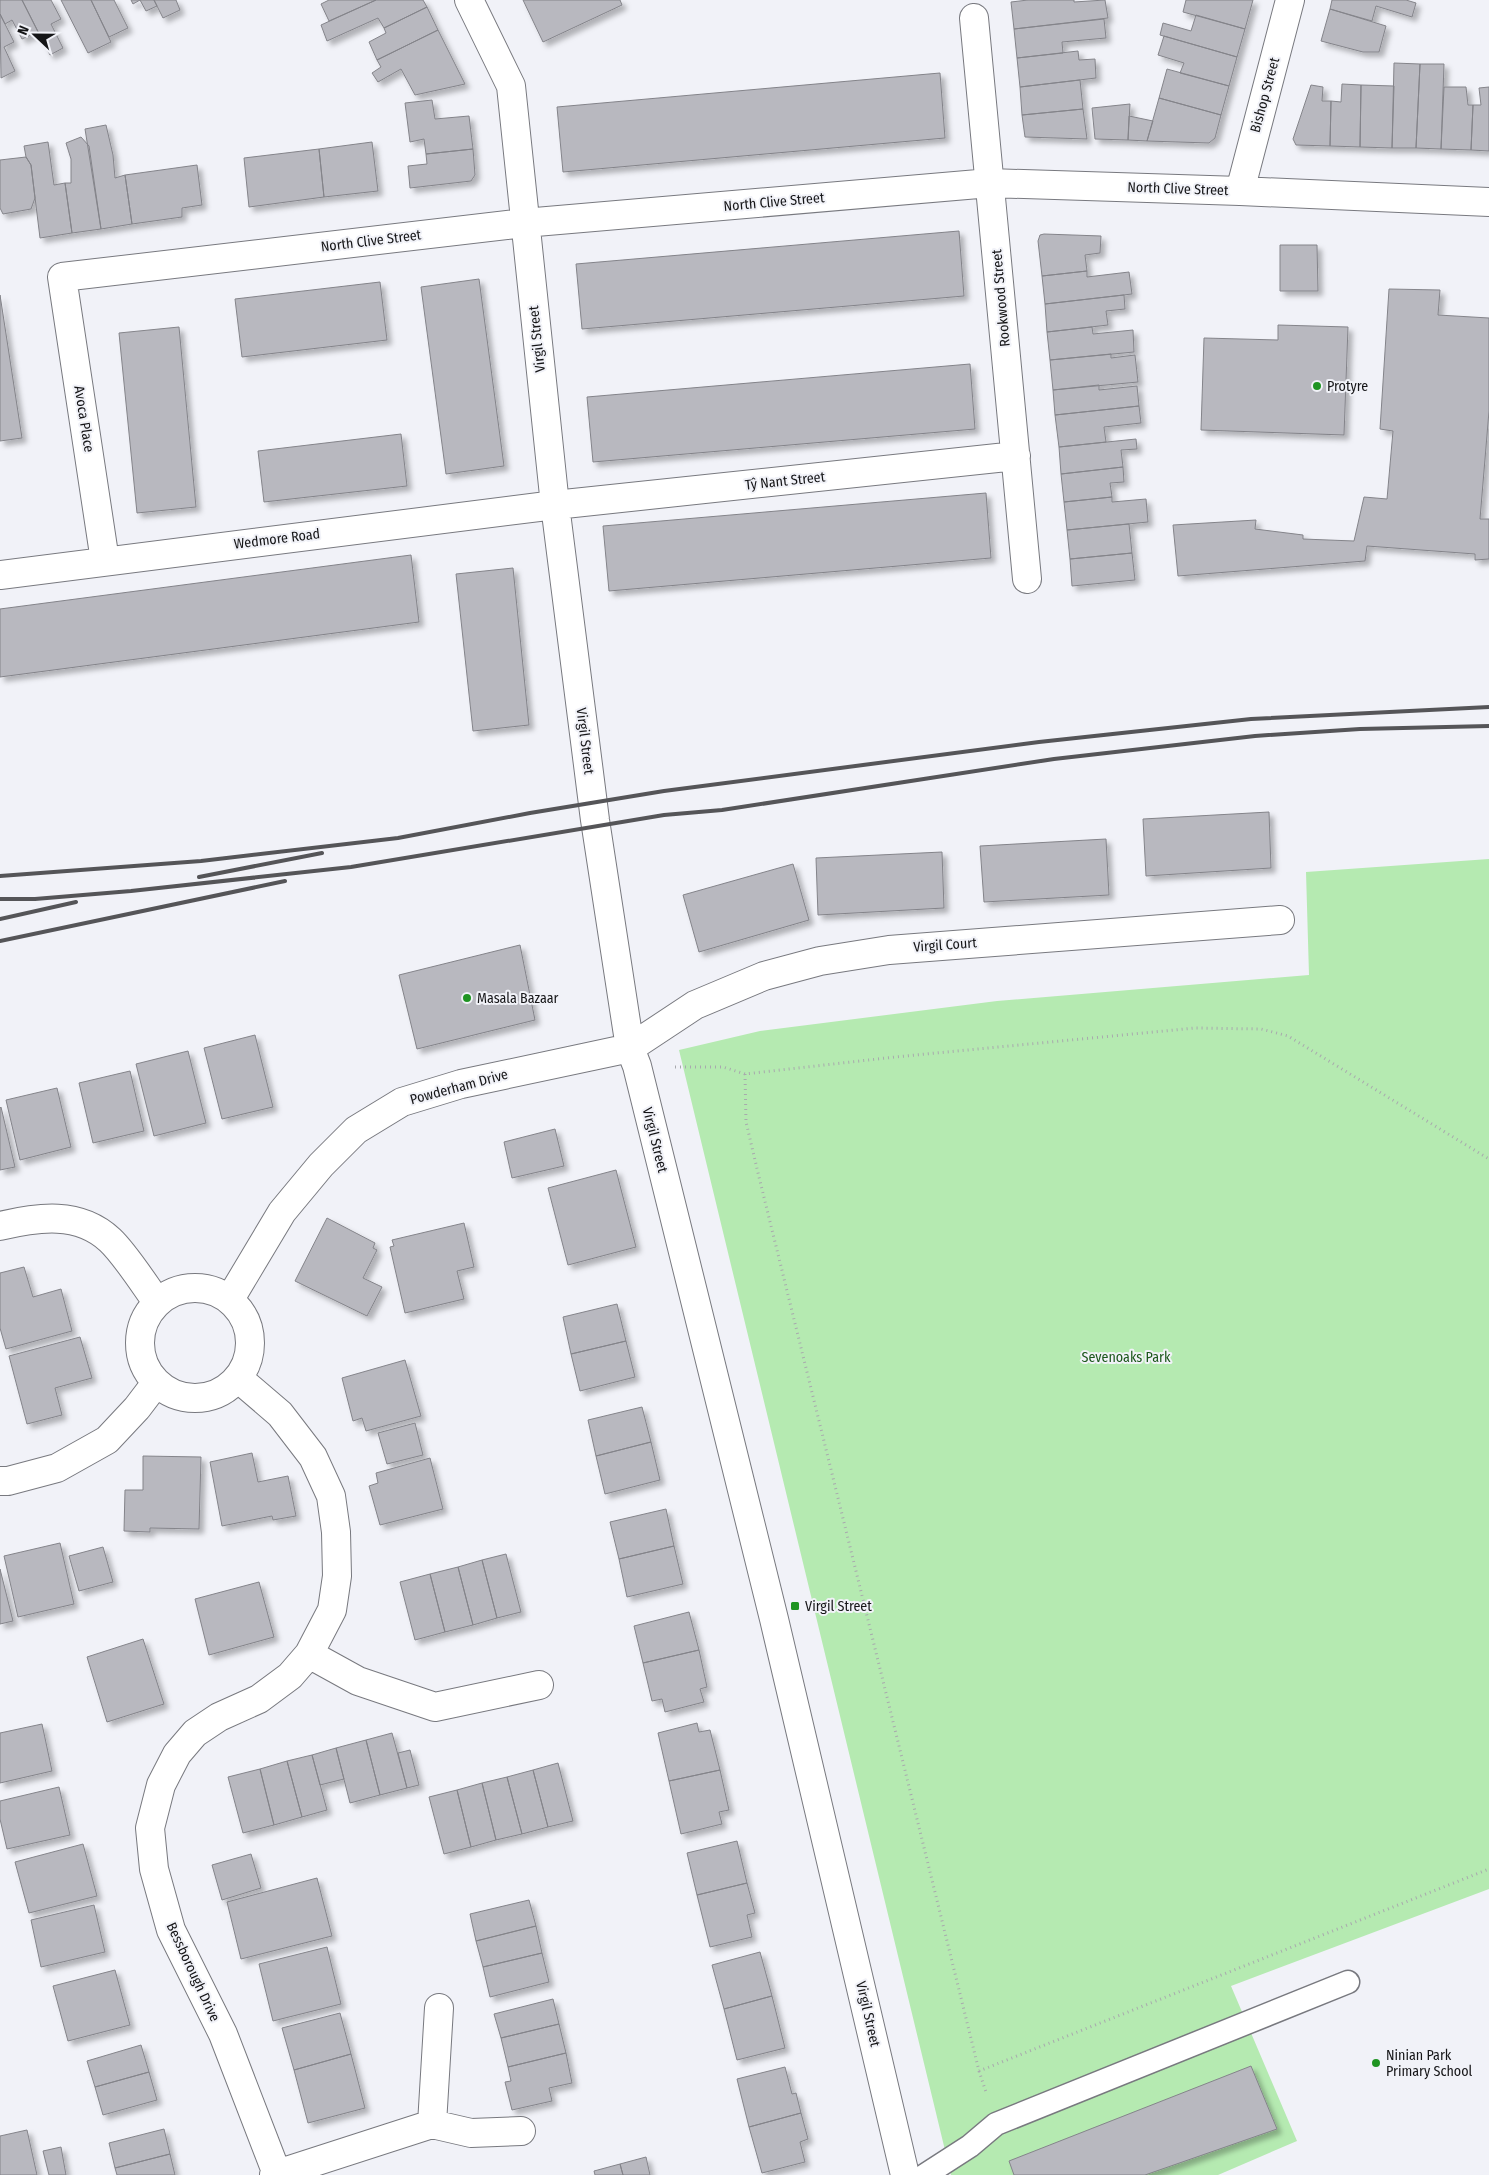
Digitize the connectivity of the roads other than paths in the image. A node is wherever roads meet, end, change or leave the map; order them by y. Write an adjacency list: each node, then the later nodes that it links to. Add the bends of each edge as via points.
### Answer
1 (470, 0): 7 (street, Virgil Street, via 511,86)
2 (1290, 0): 5 (street, Bishop Street)
3 (974, 18): 4 (street, Rookwood Street)
4 (990, 184): 5 (street, North Clive Street); 7 (street, North Clive Street); 9 (street, Rookwood Street)
5 (1240, 191): 6 (street, North Clive Street)
6 (1489, 202)
7 (524, 223): 8 (street, North Clive Street); 10 (street, Virgil Street)
8 (62, 277): 11 (street, Avoca Place)
9 (1016, 456): 10 (street, Tŷ Nant Street); 13 (street, Rookwood Street)
10 (555, 505): 11 (street, Wedmore Road); 15 (street, Virgil Street, via 595,820)
11 (105, 561): 12 (street, Wedmore Road)
12 (0, 575)
13 (1027, 579)
14 (1280, 920): 15 (street, Virgil Court, via 888,950 820,961 764,976 695,1005)
15 (633, 1057): 17 (street, Powderham Drive, via 460,1084 402,1102 356,1130 321,1165 282,1212); 29 (street, Virgil Street, via 774,1619)
16 (0, 1226): 18 (street, via 30,1218 57,1217 89,1224 111,1240)
17 (230, 1299): 18 (street, via 213,1291 194,1288 179,1291); 19 (street, via 250,1333 250,1350)
18 (157, 1302): 20 (street, via 142,1328 140,1341 143,1360)
19 (238, 1378): 20 (street, via 223,1391 199,1399 176,1396); 22 (street, Bessborough Drive, via 286,1422 313,1457 331,1496 337,1576 332,1610)
20 (156, 1383): 21 (street, via 107,1440 57,1468)
21 (0, 1481)
22 (309, 1654): 23 (street, via 358,1681 435,1707); 28 (street, Bessborough Drive, via 290,1676 259,1699 220,1717 195,1734 177,1754 161,1785 150,1828 154,1869 170,1930 223,2034)
23 (539, 1685)
24 (1348, 1982): 30 (lane, via 996,2124 970,2146)
25 (439, 2008): 26 (street)
26 (432, 2124): 27 (street, via 471,2133); 28 (street, Bessborough Drive)
27 (521, 2131)
28 (276, 2174)
29 (905, 2175)
30 (925, 2175)

